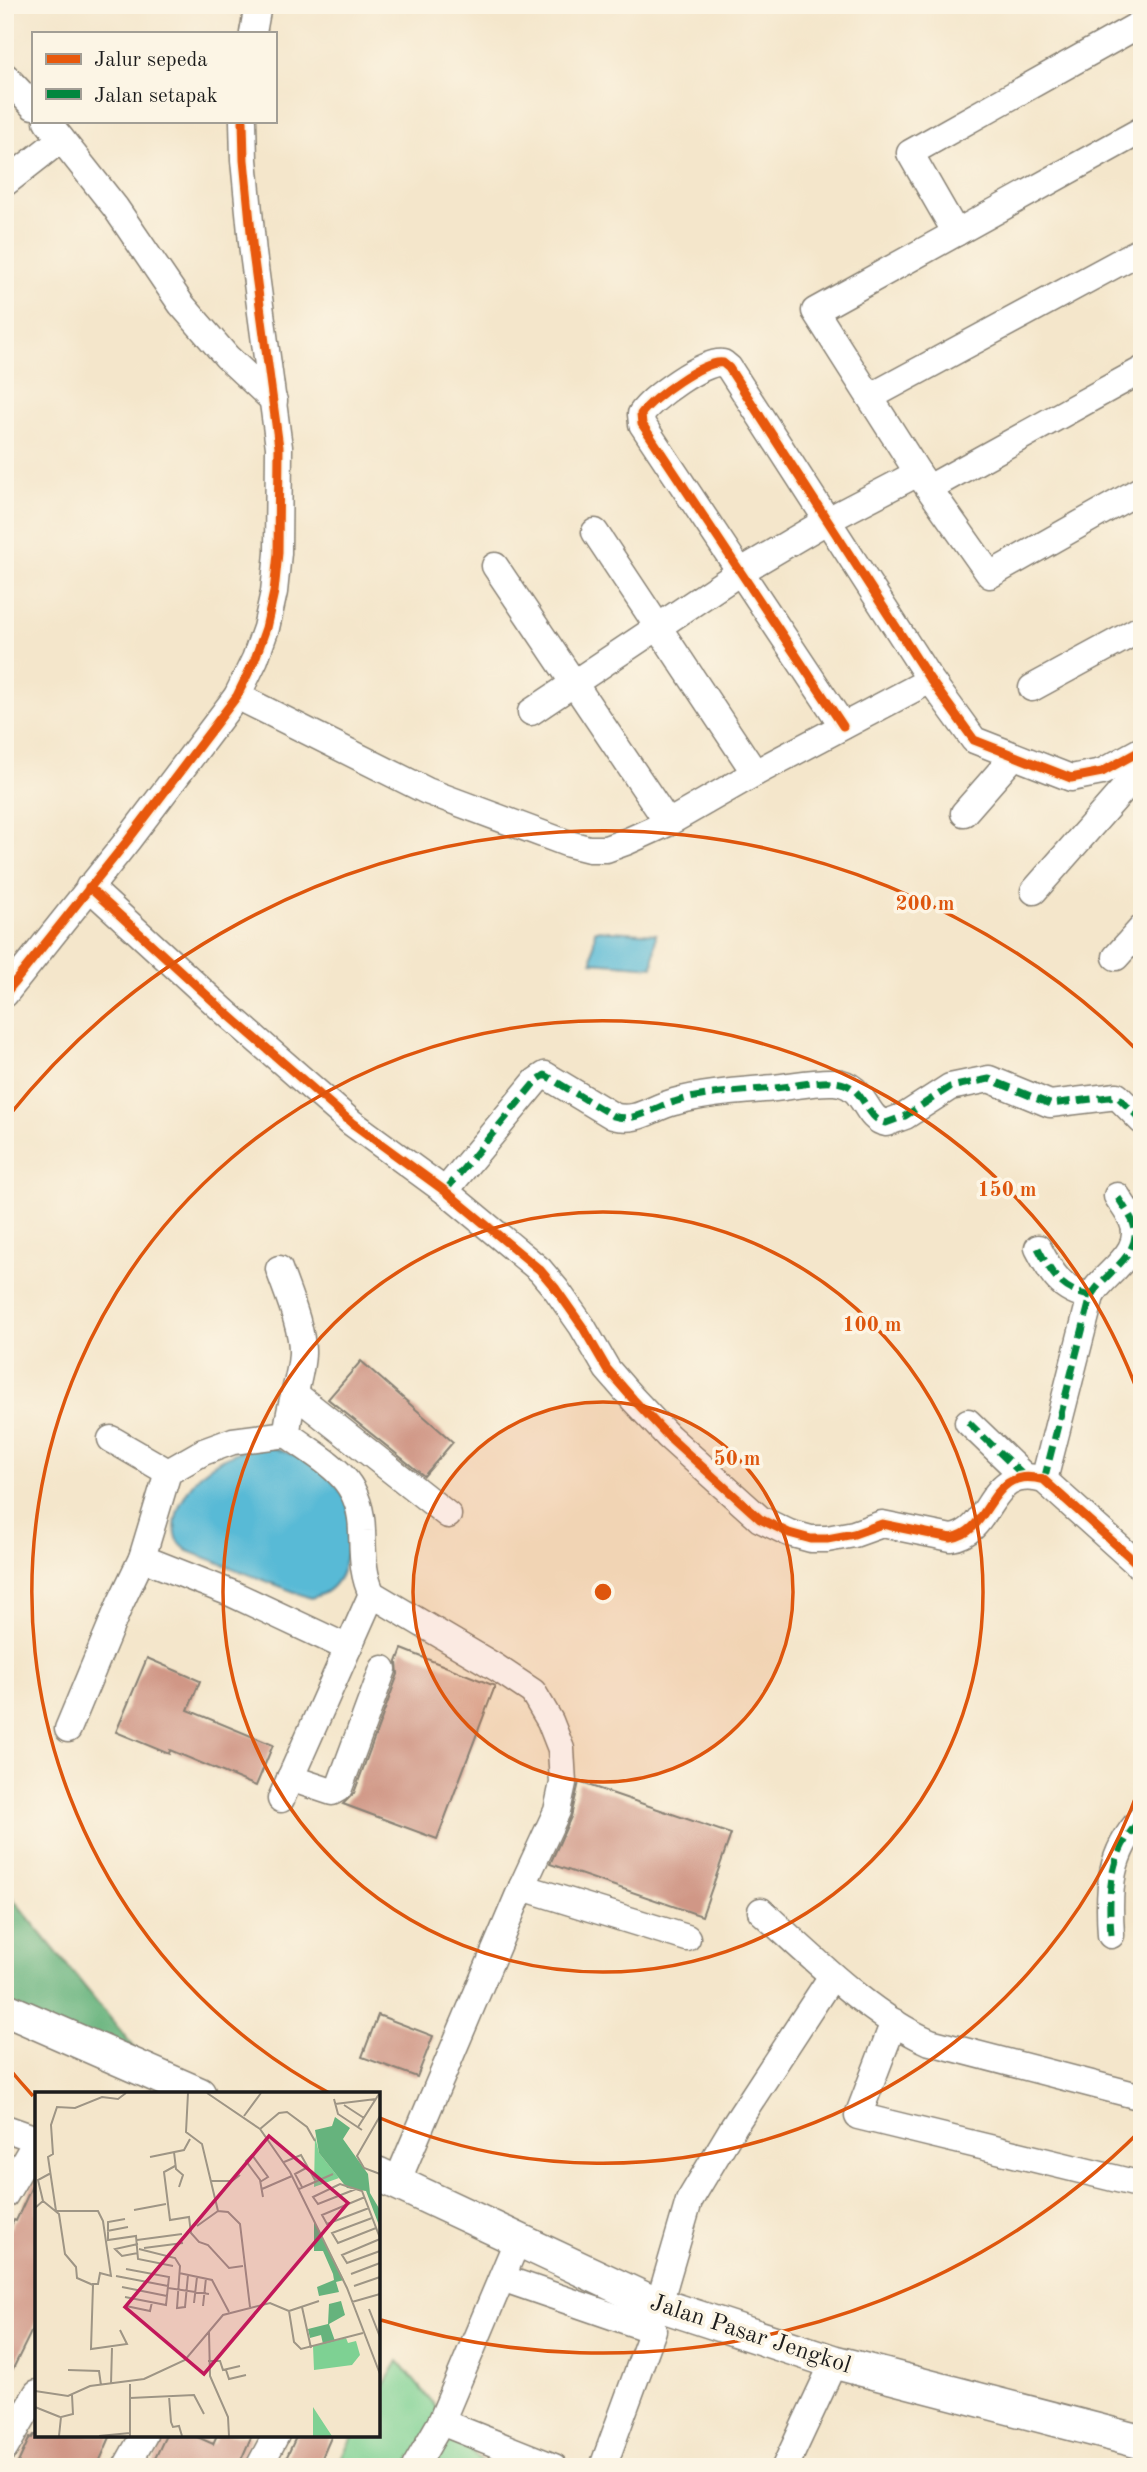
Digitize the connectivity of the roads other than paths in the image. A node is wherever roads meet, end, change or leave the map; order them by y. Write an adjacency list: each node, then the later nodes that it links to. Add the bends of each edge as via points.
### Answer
1 (258, 5): 3 (street)
2 (1142, 23): 10 (street, via 910,153)
3 (253, 32)
4 (5, 76): 5 (street)
5 (32, 105)
6 (243, 122): 14 (street, via 253,253)
7 (54, 130): 9 (street); 14 (street, via 115,207 181,304)
8 (1142, 130): 10 (street)
9 (5, 183)
10 (956, 233): 13 (street, via 816,311)
11 (1142, 250): 13 (street)
12 (1142, 370): 15 (street)
13 (870, 397): 15 (street)
14 (274, 401): 26 (street, via 279,447 274,592 267,628)
15 (924, 481): 16 (street, via 990,575); 17 (street)
16 (1142, 489)
17 (828, 520): 20 (street); 20 (street, via 729,368 723,362 708,364 652,402 641,414 642,424); 23 (street)
18 (595, 532): 21 (street)
19 (495, 566): 24 (street)
20 (740, 572): 21 (street); 28 (street)
21 (659, 626): 24 (street); 32 (street)
22 (1142, 628): 25 (street)
23 (929, 678): 28 (street); 30 (street, via 974,740)
24 (574, 683): 27 (street); 34 (street)
25 (1032, 688)
26 (237, 695): 34 (street, via 427,791 569,844 606,849); 35 (street)
27 (531, 712)
28 (843, 726): 32 (street)
29 (1142, 750): 30 (street, via 1102,772 1071,778)
30 (1014, 756): 33 (street)
31 (1142, 768): 36 (street)
32 (755, 773): 34 (street)
33 (964, 813)
34 (668, 823)
35 (89, 887): 39 (street); 41 (street, via 352,1124)
36 (1034, 891)
37 (1142, 928): 38 (street)
38 (1116, 957)
39 (5, 994)
40 (1142, 1121): 41 (street, via 1117,1096 1050,1104 989,1079 950,1087 886,1123 873,1117 856,1091 835,1082 674,1102 625,1119 545,1075)
41 (445, 1191): 51 (street, via 540,1270 607,1369 633,1399 667,1436 760,1519 811,1539 854,1534 882,1524 940,1538 960,1537 1009,1482)
42 (1117, 1196): 45 (street, via 1133,1222 1133,1241 1125,1260)
43 (1038, 1248): 45 (street, via 1050,1273 1064,1287)
44 (279, 1269): 46 (street, via 303,1350)
45 (1091, 1296): 51 (street)
46 (295, 1394): 48 (street); 52 (street)
47 (968, 1422): 51 (street)
48 (287, 1434): 50 (street, via 233,1441); 55 (street, via 354,1489 362,1513 365,1580)
49 (111, 1439): 50 (street)
50 (168, 1472): 53 (street)
51 (1034, 1478): 54 (street)
52 (448, 1515)
53 (142, 1558): 56 (street); 58 (street)
54 (1142, 1568)
55 (372, 1594): 56 (street); 60 (street, via 533,1692 551,1721 561,1749 563,1783 557,1811)
56 (348, 1648): 57 (street, via 285,1789 332,1792 339,1788)
57 (383, 1669)
58 (68, 1729)
59 (1142, 1818): 62 (street, via 1124,1842 1110,1879)
60 (522, 1887): 63 (street); 72 (street)
61 (761, 1911): 64 (street)
62 (1111, 1935)
63 (687, 1938)
64 (832, 1976): 66 (street); 77 (street, via 689,2201)
65 (5, 2009): 67 (main road)
66 (894, 2022): 68 (street, via 930,2042); 73 (street, via 858,2116)
67 (195, 2092)
68 (1142, 2096)
69 (5, 2128): 70 (street)
70 (35, 2139)
71 (35, 2141): 74 (street)
72 (387, 2178): 75 (main road, Jalan Pasar Jengkol)
73 (1142, 2185)
74 (5, 2195)
75 (518, 2239): 76 (street); 77 (main road, Jalan Pasar Jengkol)
76 (502, 2278): 80 (street); 89 (street, via 653,2330)
77 (659, 2304): 78 (main road, Jalan Pasar Jengkol)
78 (834, 2362): 83 (main road, Jalan Pasar Jengkol); 90 (street)
79 (35, 2396): 84 (street)
80 (441, 2422): 87 (street); 88 (street)
81 (143, 2437): 85 (street)
82 (275, 2437): 86 (street)
83 (1142, 2442)
84 (5, 2448)
85 (126, 2467)
86 (259, 2467)
87 (415, 2467)
88 (554, 2467)
89 (603, 2467)
90 (785, 2467)

